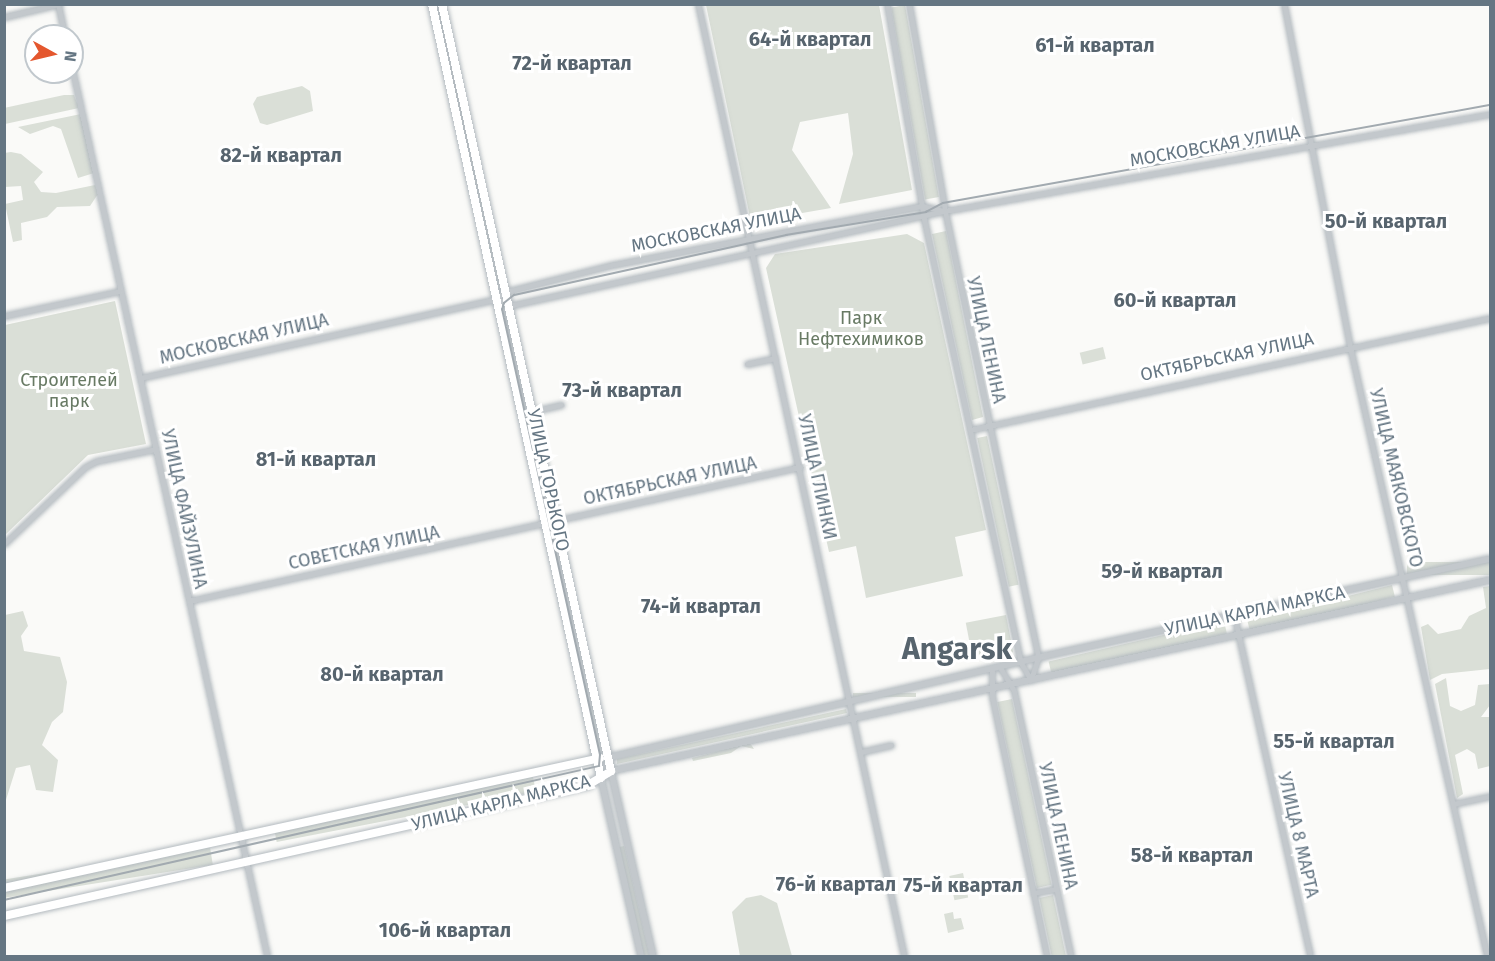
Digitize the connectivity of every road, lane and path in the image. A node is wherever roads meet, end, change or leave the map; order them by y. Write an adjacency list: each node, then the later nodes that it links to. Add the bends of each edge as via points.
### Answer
1 (432, 4): 20 (main road, УЛИЦА ГОРЬКОГО)
2 (442, 4): 19 (main road, УЛИЦА ГОРЬКОГО)
3 (698, 4): 16 (street, УЛИЦА ГЛИНКИ)
4 (887, 4): 13 (street, УЛИЦА ЛЕНИНА)
5 (909, 4): 14 (street, УЛИЦА ЛЕНИНА)
6 (1284, 4): 12 (street, УЛИЦА МАЯКОВСКОГО)
7 (58, 5): 8 (street); 9 (street)
8 (4, 17)
9 (62, 24)
10 (75, 84): 18 (street, УЛИЦА ФАЙЗУЛИНА)
11 (1491, 114): 12 (street, МОСКОВСКАЯ УЛИЦА)
12 (1309, 145): 14 (street, МОСКОВСКАЯ УЛИЦА); 24 (street, УЛИЦА МАЯКОВСКОГО)
13 (922, 206): 14 (street, МОСКОВСКАЯ УЛИЦА); 15 (street, УЛИЦА ЛЕНИНА); 16 (street, МОСКОВСКАЯ УЛИЦА)
14 (945, 212): 15 (street, МОСКОВСКАЯ УЛИЦА); 30 (street, УЛИЦА ЛЕНИНА)
15 (924, 219): 17 (street, МОСКОВСКАЯ УЛИЦА); 31 (street, УЛИЦА ЛЕНИНА)
16 (749, 238): 17 (street, УЛИЦА ГЛИНКИ); 19 (street, МОСКОВСКАЯ УЛИЦА)
17 (751, 251): 21 (street, МОСКОВСКАЯ УЛИЦА); 25 (street, УЛИЦА ГЛИНКИ)
18 (120, 291): 22 (street); 27 (street, УЛИЦА ФАЙЗУЛИНА)
19 (505, 292): 20 (street, МОСКОВСКАЯ УЛИЦА); 21 (main road, УЛИЦА ГОРЬКОГО)
20 (495, 298): 21 (street); 27 (street, МОСКОВСКАЯ УЛИЦА); 35 (main road, УЛИЦА ГОРЬКОГО)
21 (508, 304): 29 (main road, УЛИЦА ГОРЬКОГО)
22 (4, 316)
23 (1491, 318): 24 (street, ОКТЯБРЬСКАЯ УЛИЦА)
24 (1350, 347): 30 (street, ОКТЯБРЬСКАЯ УЛИЦА); 38 (street, УЛИЦА МАЯКОВСКОГО)
25 (776, 358): 26 (street); 33 (street, УЛИЦА ГЛИНКИ)
26 (747, 364)
27 (140, 378): 32 (street, УЛИЦА ФАЙЗУЛИНА)
28 (561, 405): 29 (street)
29 (534, 411): 34 (main road, УЛИЦА ГОРЬКОГО)
30 (989, 426): 31 (street, ОКТЯБРЬСКАЯ УЛИЦА); 44 (street, УЛИЦА ЛЕНИНА)
31 (970, 430): 45 (street, УЛИЦА ЛЕНИНА)
32 (156, 449): 36 (street, via 97,460 85,467); 41 (street, УЛИЦА ФАЙЗУЛИНА)
33 (800, 467): 34 (street, ОКТЯБРЬСКАЯ УЛИЦА); 51 (street, УЛИЦА ГЛИНКИ)
34 (556, 521): 35 (street, ОКТЯБРЬСКАЯ УЛИЦА); 56 (main road, УЛИЦА ГОРЬКОГО)
35 (546, 524): 41 (street, СОВЕТСКАЯ УЛИЦА); 55 (main road, УЛИЦА ГОРЬКОГО)
36 (4, 544)
37 (1491, 560): 38 (street, УЛИЦА КАРЛА МАРКСА)
38 (1403, 579): 40 (street, УЛИЦА МАЯКОВСКОГО); 42 (street, УЛИЦА КАРЛА МАРКСА)
39 (1491, 580): 40 (street, УЛИЦА КАРЛА МАРКСА)
40 (1407, 598): 43 (street, УЛИЦА КАРЛА МАРКСА); 60 (street, УЛИЦА МАЯКОВСКОГО)
41 (189, 601): 61 (street, УЛИЦА ФАЙЗУЛИНА)
42 (1234, 615): 43 (street, УЛИЦА 8 МАРТА); 44 (street, УЛИЦА КАРЛА МАРКСА)
43 (1239, 634): 48 (street, УЛИЦА КАРЛА МАРКСА); 75 (street, УЛИЦА 8 МАРТА)
44 (1038, 658): 45 (street, УЛИЦА КАРЛА МАРКСА); 48 (street, УЛИЦА ЛЕНИНА)
45 (1021, 663): 46 (street, УЛИЦА КАРЛА МАРКСА); 48 (street)
46 (1001, 669): 47 (street, УЛИЦА КАРЛА МАРКСА); 49 (street, УЛИЦА ЛЕНИНА)
47 (992, 671): 50 (street); 51 (street, УЛИЦА КАРЛА МАРКСА)
48 (1031, 680): 49 (street, УЛИЦА КАРЛА МАРКСА)
49 (1011, 683): 50 (street, УЛИЦА КАРЛА МАРКСА); 66 (street, УЛИЦА ЛЕНИНА)
50 (990, 686): 52 (street, УЛИЦА КАРЛА МАРКСА); 67 (street)
51 (850, 704): 52 (street, УЛИЦА ГЛИНКИ); 56 (street, УЛИЦА КАРЛА МАРКСА)
52 (853, 716): 54 (street, УЛИЦА ГЛИНКИ); 57 (street, УЛИЦА КАРЛА МАРКСА)
53 (891, 745): 54 (street)
54 (861, 752): 72 (street, УЛИЦА ГЛИНКИ)
55 (597, 758): 56 (main road, УЛИЦА КАРЛА МАРКСА); 58 (main road, УЛИЦА ГОРЬКОГО); 61 (main road, УЛИЦА КАРЛА МАРКСА)
56 (607, 758): 57 (main road, УЛИЦА ГОРЬКОГО)
57 (611, 771): 58 (main road, УЛИЦА КАРЛА МАРКСА); 62 (street, УЛИЦА ГОРЬКОГО)
58 (602, 778): 63 (street, УЛИЦА ГОРЬКОГО); 64 (main road, УЛИЦА КАРЛА МАРКСА, via 545,796)
59 (1491, 796): 60 (street)
60 (1453, 804): 76 (street, УЛИЦА МАЯКОВСКОГО)
61 (241, 836): 64 (street, УЛИЦА ФАЙЗУЛИНА); 65 (main road, УЛИЦА КАРЛА МАРКСА)
62 (625, 836): 63 (street); 71 (street, УЛИЦА ГОРЬКОГО)
63 (614, 838): 70 (street, УЛИЦА ГОРЬКОГО)
64 (247, 862): 68 (main road, УЛИЦА КАРЛА МАРКСА); 69 (street, УЛИЦА ФАЙЗУЛИНА)
65 (4, 888)
66 (1056, 889): 67 (street); 74 (street, УЛИЦА ЛЕНИНА)
67 (1033, 893): 73 (street)
68 (4, 916)
69 (267, 957)
70 (641, 957)
71 (652, 957)
72 (904, 957)
73 (1047, 957)
74 (1071, 957)
75 (1310, 957)
76 (1487, 957)

